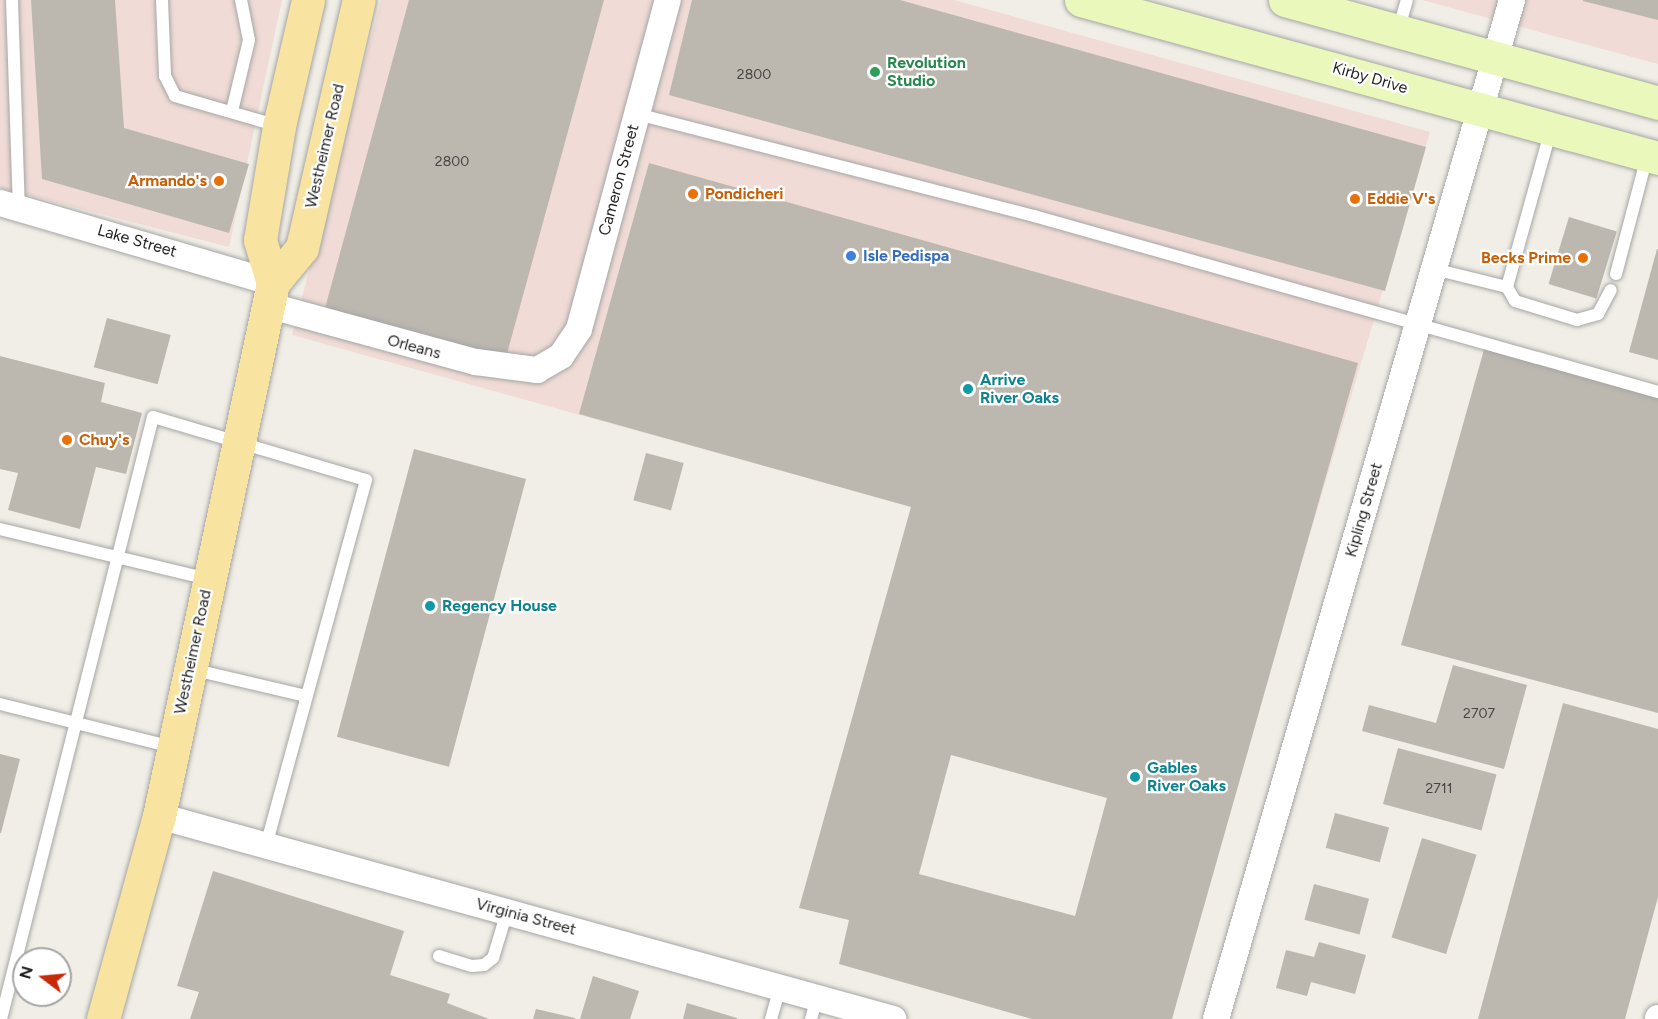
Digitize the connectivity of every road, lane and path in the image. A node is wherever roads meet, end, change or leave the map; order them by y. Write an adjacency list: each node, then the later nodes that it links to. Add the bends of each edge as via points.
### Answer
1 (12, 0): 20 (lane)
2 (162, 0): 15 (lane, via 165,76 175,96)
3 (241, 0): 15 (lane, via 249,40)
4 (308, 0): 17 (main road, Westheimer Road)
5 (359, 0): 25 (main road, Westheimer Road, via 302,248)
6 (668, 0): 16 (street, Cameron Street)
7 (1081, 0): 14 (main road, Kirby Drive)
8 (1285, 0): 11 (main road)
9 (1407, 0): 11 (lane)
10 (1512, 0): 12 (street, Kipling Street)
11 (1398, 31): 12 (main road)
12 (1495, 58): 13 (main road); 14 (street, Kipling Street)
13 (1658, 103)
14 (1481, 109): 18 (main road, Kirby Drive); 21 (street, Kipling Street)
15 (232, 111): 17 (lane)
16 (637, 114): 26 (lane, via 1034,216); 27 (street, Cameron Street, via 579,329)
17 (279, 126): 25 (main road, Westheimer Road, via 260,240)
18 (1551, 128): 19 (main road, Kirby Drive); 23 (lane)
19 (1653, 157): 22 (lane)
20 (9, 205): 25 (street, Lake Street)
21 (1434, 269): 23 (lane); 26 (street, Kipling Street)
22 (1616, 274)
23 (1506, 287): 24 (lane, via 1515,301 1577,320 1598,314)
24 (1611, 290)
25 (270, 294): 27 (street, Orleans, via 476,362 537,370); 29 (main road, Westheimer Road)
26 (1418, 324): 28 (lane); 48 (street, Kipling Street)
27 (561, 356)
28 (1658, 392)
29 (238, 440): 31 (lane, via 153,417); 32 (main road, Westheimer Road); 34 (lane, via 366,480)
30 (0, 529): 31 (lane)
31 (117, 557): 32 (lane); 36 (lane)
32 (209, 579): 33 (main road, Westheimer Road)
33 (190, 669): 34 (lane); 37 (main road, Westheimer Road)
34 (306, 696): 39 (lane)
35 (0, 704): 36 (lane)
36 (74, 722): 37 (lane); 44 (lane)
37 (173, 747): 38 (main road, Westheimer Road)
38 (159, 816): 39 (street, Virginia Street); 45 (main road, Westheimer Road)
39 (266, 846): 40 (street, Virginia Street)
40 (507, 912): 41 (lane, via 493,958 484,965 472,966); 42 (street, Virginia Street)
41 (439, 956)
42 (780, 988): 43 (street, Virginia Street); 46 (lane)
43 (814, 1009): 47 (street, Virginia Street)
44 (1, 1019)
45 (103, 1019)
46 (771, 1019)
47 (893, 1019)
48 (1216, 1019)

